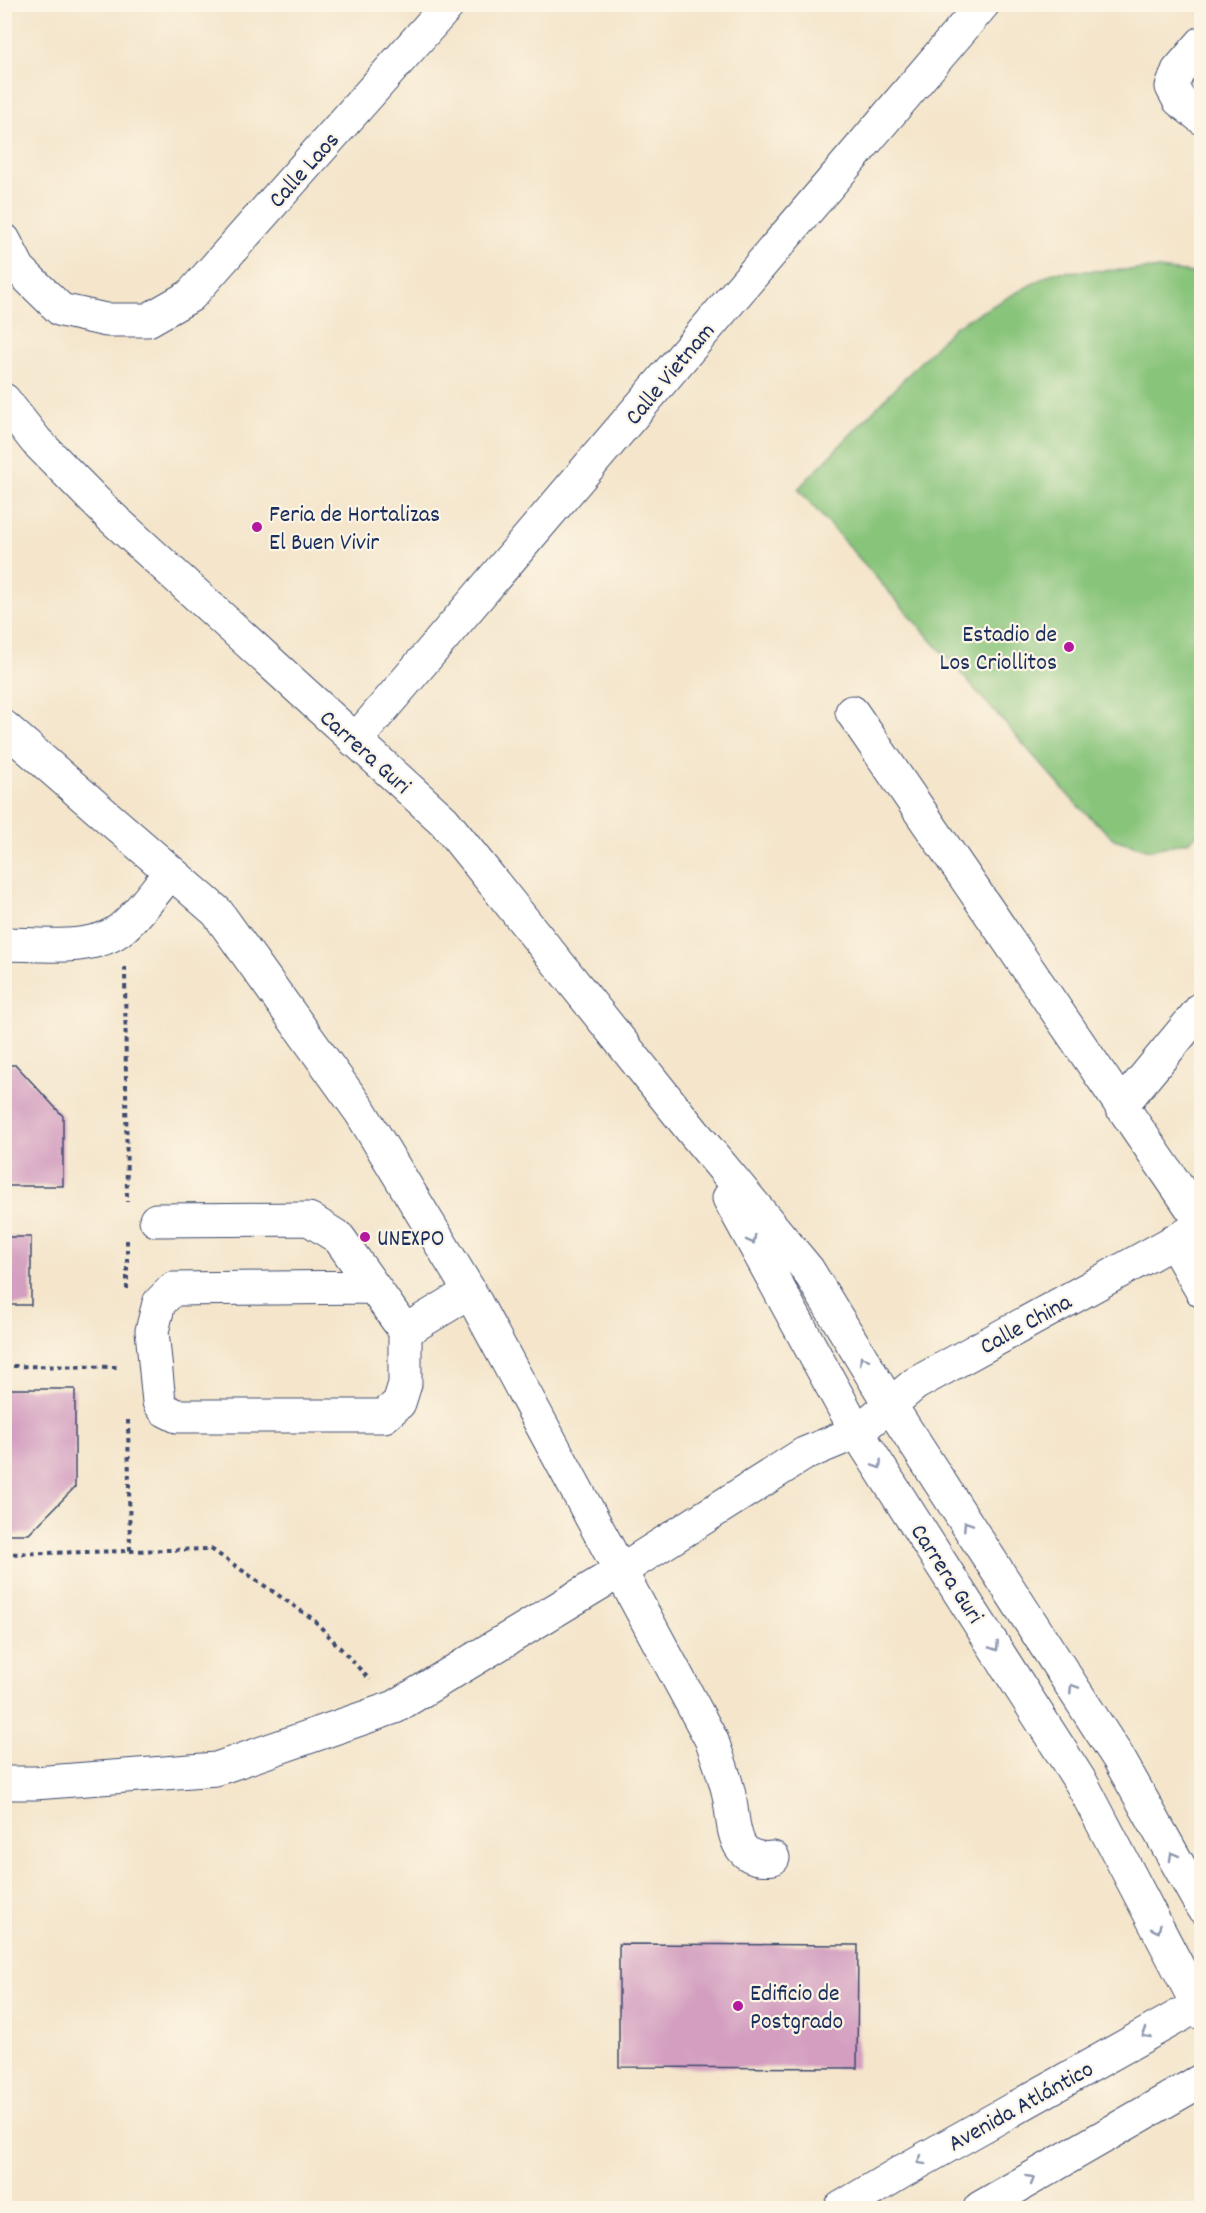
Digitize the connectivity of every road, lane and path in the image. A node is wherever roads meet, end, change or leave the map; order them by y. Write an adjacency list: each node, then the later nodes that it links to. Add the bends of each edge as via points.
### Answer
1 (449, 4): 5 (street, Calle Laos, via 190,296 148,320 106,320 61,310 19,269)
2 (983, 4): 9 (street, Calle Vietnam)
3 (1202, 43): 4 (street, via 1178,71 1172,87 1179,100)
4 (1202, 118)
5 (4, 240)
6 (4, 400): 9 (street, Carrera Guri, via 36,441 108,514)
7 (852, 712): 13 (street)
8 (4, 727): 10 (street)
9 (355, 741): 14 (street, Carrera Guri, via 444,821)
10 (171, 872): 11 (street, via 123,927 101,940); 19 (street, via 217,912 360,1111)
11 (4, 944)
12 (1202, 1008): 13 (street)
13 (1121, 1106): 16 (street)
14 (694, 1133): 23 (street, Carrera Guri, one-way to 14, via 808,1270); 24 (street, Carrera Guri, one-way to 24)
15 (156, 1220): 17 (street, via 309,1219 339,1238)
16 (1192, 1230): 18 (street); 23 (street, Calle China, via 915,1384)
17 (375, 1287): 20 (street); 20 (street, via 173,1289 159,1303 152,1331 159,1402 177,1416 384,1416 399,1403 405,1384)
18 (1202, 1291)
19 (470, 1292): 20 (street); 26 (street)
20 (405, 1331)
21 (4, 1366): 22 (path)
22 (128, 1367)
23 (890, 1405): 24 (street, Calle China); 30 (street, Carrera Guri, one-way to 23, via 1119,1759)
24 (857, 1432): 26 (street, Calle China, via 804,1454); 31 (street, Carrera Guri, one-way to 31, via 1082,1784)
25 (4, 1554): 27 (path, via 211,1549 313,1619)
26 (620, 1571): 27 (street, Calle China); 29 (street, via 712,1741 729,1796 737,1841 756,1858)
27 (395, 1707): 28 (street, Calle China, via 216,1769)
28 (4, 1783)
29 (773, 1858)
30 (1202, 1907)
31 (1200, 2007): 33 (street, Avenida Atlántico, one-way to 33)
32 (1202, 2080): 34 (street, one-way to 32)
33 (841, 2208)
34 (980, 2208)

